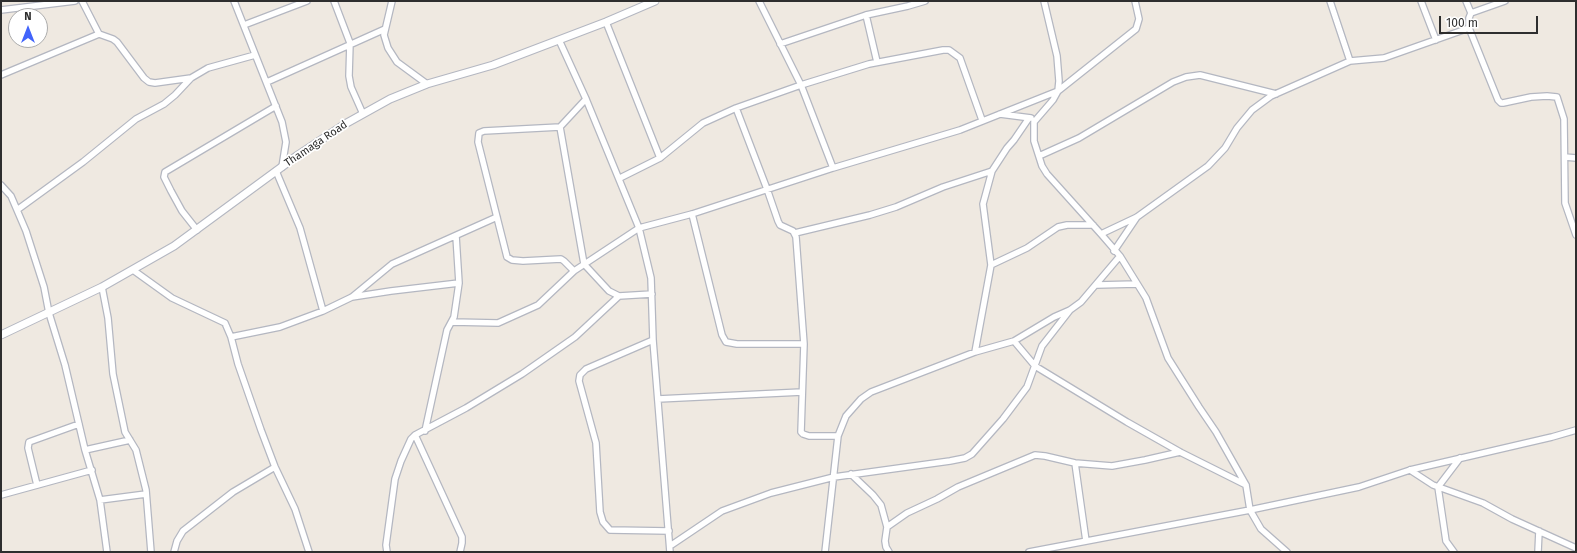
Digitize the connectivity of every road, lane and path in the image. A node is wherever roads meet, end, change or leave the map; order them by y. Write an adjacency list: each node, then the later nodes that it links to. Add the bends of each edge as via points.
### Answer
1 (75, 1): 16 (street)
2 (82, 1): 23 (street)
3 (234, 1): 20 (street)
4 (307, 1): 20 (street)
5 (334, 1): 26 (street)
6 (392, 1): 22 (street)
7 (655, 1): 19 (main road, Thamaga Road)
8 (759, 1): 27 (street)
9 (925, 1): 18 (street)
10 (1044, 1): 36 (street, via 1057,56)
11 (1135, 1): 36 (street, via 1139,19 1136,29)
12 (1330, 1): 29 (street)
13 (1421, 1): 25 (street)
14 (1466, 1): 17 (street)
15 (1505, 1): 17 (street)
16 (1, 10)
17 (1471, 13): 21 (street)
18 (866, 15): 27 (street); 30 (street)
19 (606, 22): 24 (main road, Thamaga Road); 49 (street)
20 (244, 25): 28 (street)
21 (1469, 28): 25 (street); 48 (street, via 1500,103 1535,97 1557,97 1564,119)
22 (385, 29): 26 (street); 34 (street, via 385,41 397,62)
23 (99, 34): 31 (street); 32 (street, via 117,42 149,82)
24 (558, 40): 34 (main road, Thamaga Road, via 493,65); 38 (street)
25 (1436, 40): 29 (street, via 1384,58)
26 (350, 43): 33 (street); 41 (street, via 351,87)
27 (780, 44): 35 (street)
28 (255, 55): 32 (street, via 208,68); 33 (street)
29 (1350, 61): 37 (street)
30 (877, 62): 35 (street); 45 (street, via 943,50 955,53 960,58)
31 (1, 75)
32 (191, 78): 58 (street, via 164,104 136,119)
33 (267, 82): 39 (street)
34 (427, 84): 41 (main road, Thamaga Road, via 390,99)
35 (801, 85): 40 (street); 51 (street)
36 (1058, 90): 42 (street); 44 (street, via 1053,100)
37 (1276, 94): 47 (street, via 1200,75 1186,77 1173,82 1079,138); 61 (street, via 1252,110 1208,166)
38 (586, 99): 46 (street); 54 (street)
39 (276, 106): 52 (street, via 286,142); 64 (street, via 165,172 164,177 182,211)
40 (736, 108): 49 (street, via 703,124); 56 (street)
41 (363, 114): 52 (main road, Thamaga Road)
42 (1000, 114): 43 (street); 45 (street)
43 (1029, 118): 44 (street); 53 (street)
44 (1036, 119): 47 (street, via 1033,132)
45 (982, 120): 51 (street, via 960,130)
46 (560, 127): 60 (street, via 479,133 478,142); 71 (street)
47 (1039, 156): 62 (street, via 1046,174)
48 (1565, 157): 50 (street); 67 (street, via 1565,203)
49 (660, 158): 54 (street)
50 (1576, 158)
51 (833, 168): 56 (street)
52 (279, 169): 64 (main road, Thamaga Road); 83 (street, via 300,228)
53 (992, 171): 65 (street, via 943,187 896,207); 72 (street, via 983,204)
54 (620, 178): 63 (street)
55 (1, 185): 57 (street)
56 (767, 189): 59 (street); 65 (street, via 780,225)
57 (4, 191): 58 (street, via 11,196)
58 (17, 210): 84 (street, via 44,287)
59 (692, 214): 63 (street); 90 (street, via 722,335 726,342)
60 (497, 217): 68 (street); 74 (street, via 509,259 561,259)
61 (1137, 217): 66 (street); 69 (street)
62 (1093, 225): 66 (street); 72 (street, via 1058,227 1031,246)
63 (639, 228): 71 (street); 79 (street, via 652,278)
64 (197, 230): 73 (main road, Thamaga Road)
65 (796, 233): 90 (street)
66 (1101, 234): 69 (street)
67 (1576, 235)
68 (456, 236): 75 (street); 81 (street, via 392,264)
69 (1114, 251): 70 (street)
70 (1120, 256): 76 (street); 77 (street)
71 (584, 264): 74 (street); 80 (street, via 609,291)
72 (991, 265): 91 (street)
73 (133, 270): 78 (main road, Thamaga Road); 87 (street, via 172,298 225,323)
74 (574, 271): 85 (street, via 542,302 503,321)
75 (459, 284): 81 (street); 85 (street)
76 (1137, 284): 77 (street); 111 (street, via 1146,298 1168,358 1213,426)
77 (1097, 285): 82 (street)
78 (102, 287): 84 (main road, Thamaga Road); 100 (street, via 108,318 113,374 125,432)
79 (652, 294): 80 (street); 88 (street)
80 (619, 296): 97 (street, via 575,337 528,370)
81 (352, 297): 83 (street)
82 (1070, 310): 89 (street); 92 (street, via 1042,346)
83 (323, 311): 87 (street, via 280,327)
84 (49, 313): 86 (main road, Thamaga Road); 95 (street)
85 (452, 322): 97 (street, via 447,330)
86 (1, 335)
87 (231, 337): 105 (street, via 242,376)
88 (653, 340): 94 (street); 118 (street, via 586,370 580,375 579,381 596,442 600,512 603,522 610,530)
89 (1014, 341): 91 (street); 92 (street)
90 (804, 344): 93 (street)
91 (975, 352): 99 (street, via 871,392 846,416)
92 (1035, 366): 102 (street); 108 (street, via 1027,387 972,454 950,462)
93 (802, 392): 94 (street); 99 (street, via 801,432 809,436)
94 (658, 399): 118 (street)
95 (79, 424): 101 (street); 110 (street, via 29,442 28,448)
96 (1576, 430): 103 (street)
97 (424, 431): 98 (street)
98 (415, 435): 127 (street, via 401,460 395,479); 128 (street, via 462,537)
99 (838, 436): 109 (street)
100 (130, 440): 101 (street); 113 (street, via 136,450)
101 (85, 450): 106 (street)
102 (1180, 452): 104 (street, via 1112,466); 111 (street)
103 (1460, 458): 107 (street); 112 (street)
104 (1075, 464): 117 (street, via 1035,455 958,486 947,494 906,513); 120 (street)
105 (275, 467): 125 (street, via 232,492 183,531); 126 (street, via 294,509)
106 (92, 470): 110 (street); 115 (street)
107 (1410, 470): 112 (street); 116 (street, via 1359,487)
108 (851, 474): 109 (street); 117 (street, via 877,499)
109 (834, 476): 122 (street, via 771,492 722,511); 129 (street)
110 (37, 485): 114 (street)
111 (1246, 485): 116 (street)
112 (1438, 487): 119 (street, via 1483,503); 133 (street, via 1446,542)
113 (146, 494): 115 (street); 124 (street)
114 (1, 495)
115 (100, 500): 123 (street)
116 (1250, 510): 120 (street); 132 (street, via 1261,529)
117 (887, 527): 130 (street, via 885,541)
118 (669, 531): 122 (street)
119 (1539, 531): 121 (street); 134 (street)
120 (1086, 541): 131 (street)
121 (1576, 548)
122 (670, 549)
123 (107, 552)
124 (151, 552)
125 (174, 552)
126 (309, 552)
127 (387, 552)
128 (460, 552)
129 (825, 552)
130 (889, 552)
131 (1029, 552)
132 (1287, 552)
133 (1454, 552)
134 (1538, 552)

